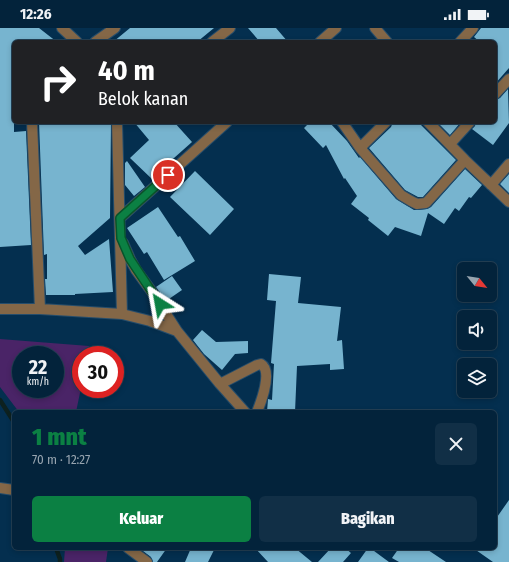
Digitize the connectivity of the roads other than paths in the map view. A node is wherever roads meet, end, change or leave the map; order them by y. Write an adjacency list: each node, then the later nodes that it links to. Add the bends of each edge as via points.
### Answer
1 (62, 28): 7 (street)
2 (115, 28): 8 (street)
3 (230, 28): 9 (street)
4 (336, 28): 10 (street)
5 (375, 28): 11 (street)
6 (473, 28): 12 (street)
7 (74, 40)
8 (98, 40)
9 (215, 40)
10 (322, 40)
11 (385, 40)
12 (462, 40)
13 (509, 79): 14 (street)
14 (497, 92)
15 (32, 124): 31 (street)
16 (117, 124): 28 (street)
17 (225, 124): 28 (street)
18 (343, 124): 23 (street)
19 (384, 124): 23 (street)
20 (430, 124): 22 (street)
21 (468, 124): 22 (street)
22 (450, 144): 24 (street)
23 (360, 148): 24 (street, via 402,195 417,204 426,203)
24 (465, 160): 26 (street)
25 (509, 164): 26 (street)
26 (491, 185): 27 (street)
27 (509, 202)
28 (120, 218): 29 (street)
29 (121, 238): 32 (street); 33 (street, via 136,270)
30 (0, 309): 31 (street)
31 (40, 310): 32 (street)
32 (122, 314): 33 (street)
33 (177, 331): 34 (street)
34 (220, 384): 35 (street); 36 (street, via 257,365 264,366 266,381)
35 (239, 410)
36 (258, 410)
37 (0, 488): 38 (street)
38 (12, 490)
39 (131, 550): 40 (street)
40 (147, 562)

